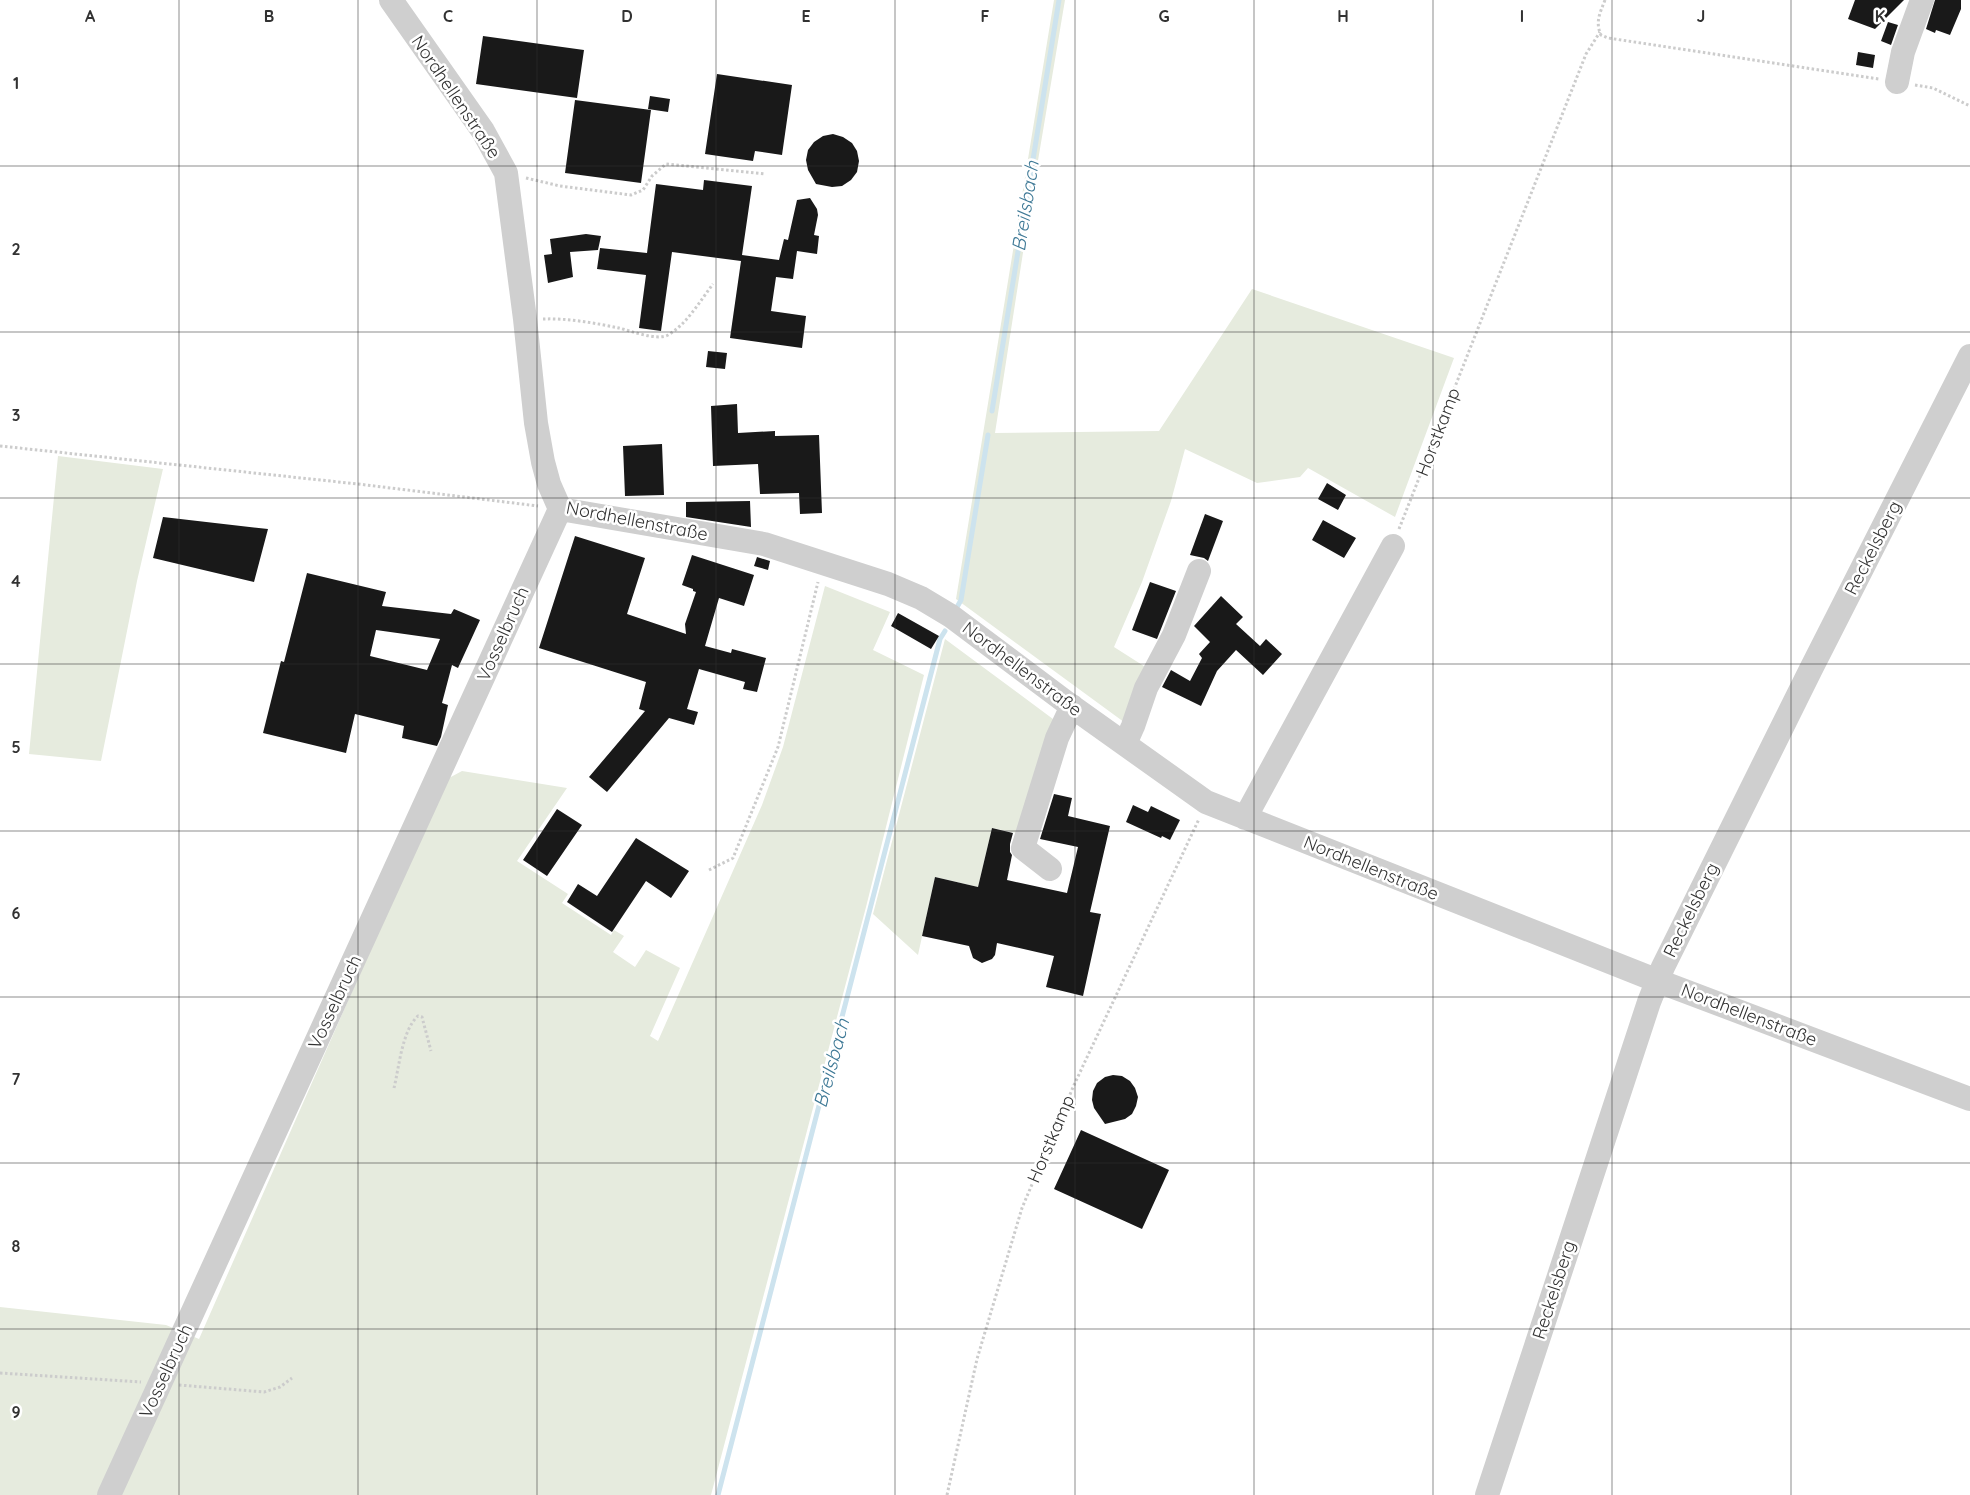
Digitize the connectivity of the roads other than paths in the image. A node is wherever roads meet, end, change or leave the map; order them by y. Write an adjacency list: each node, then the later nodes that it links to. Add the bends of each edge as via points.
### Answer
1 (391, 0): 5 (street, Nordhellenstraße, via 483,131 506,173 542,462)
2 (1922, 0): 3 (street, via 1903,52)
3 (1897, 82)
4 (1970, 356): 12 (street, Reckelsberg)
5 (560, 509): 8 (street, Nordhellenstraße, via 764,544 888,584 952,616); 14 (street, Vosselbruch)
6 (1393, 546): 10 (street)
7 (1199, 571): 9 (street, via 1174,635 1146,688)
8 (1072, 706): 9 (street, Nordhellenstraße); 11 (street, via 1057,738 1023,848)
9 (1124, 744): 10 (street, Nordhellenstraße, via 1206,802)
10 (1245, 818): 12 (street, Nordhellenstraße)
11 (1050, 869)
12 (1658, 981): 13 (street, Nordhellenstraße); 15 (street, Reckelsberg)
13 (1970, 1099)
14 (110, 1495)
15 (1487, 1495)

